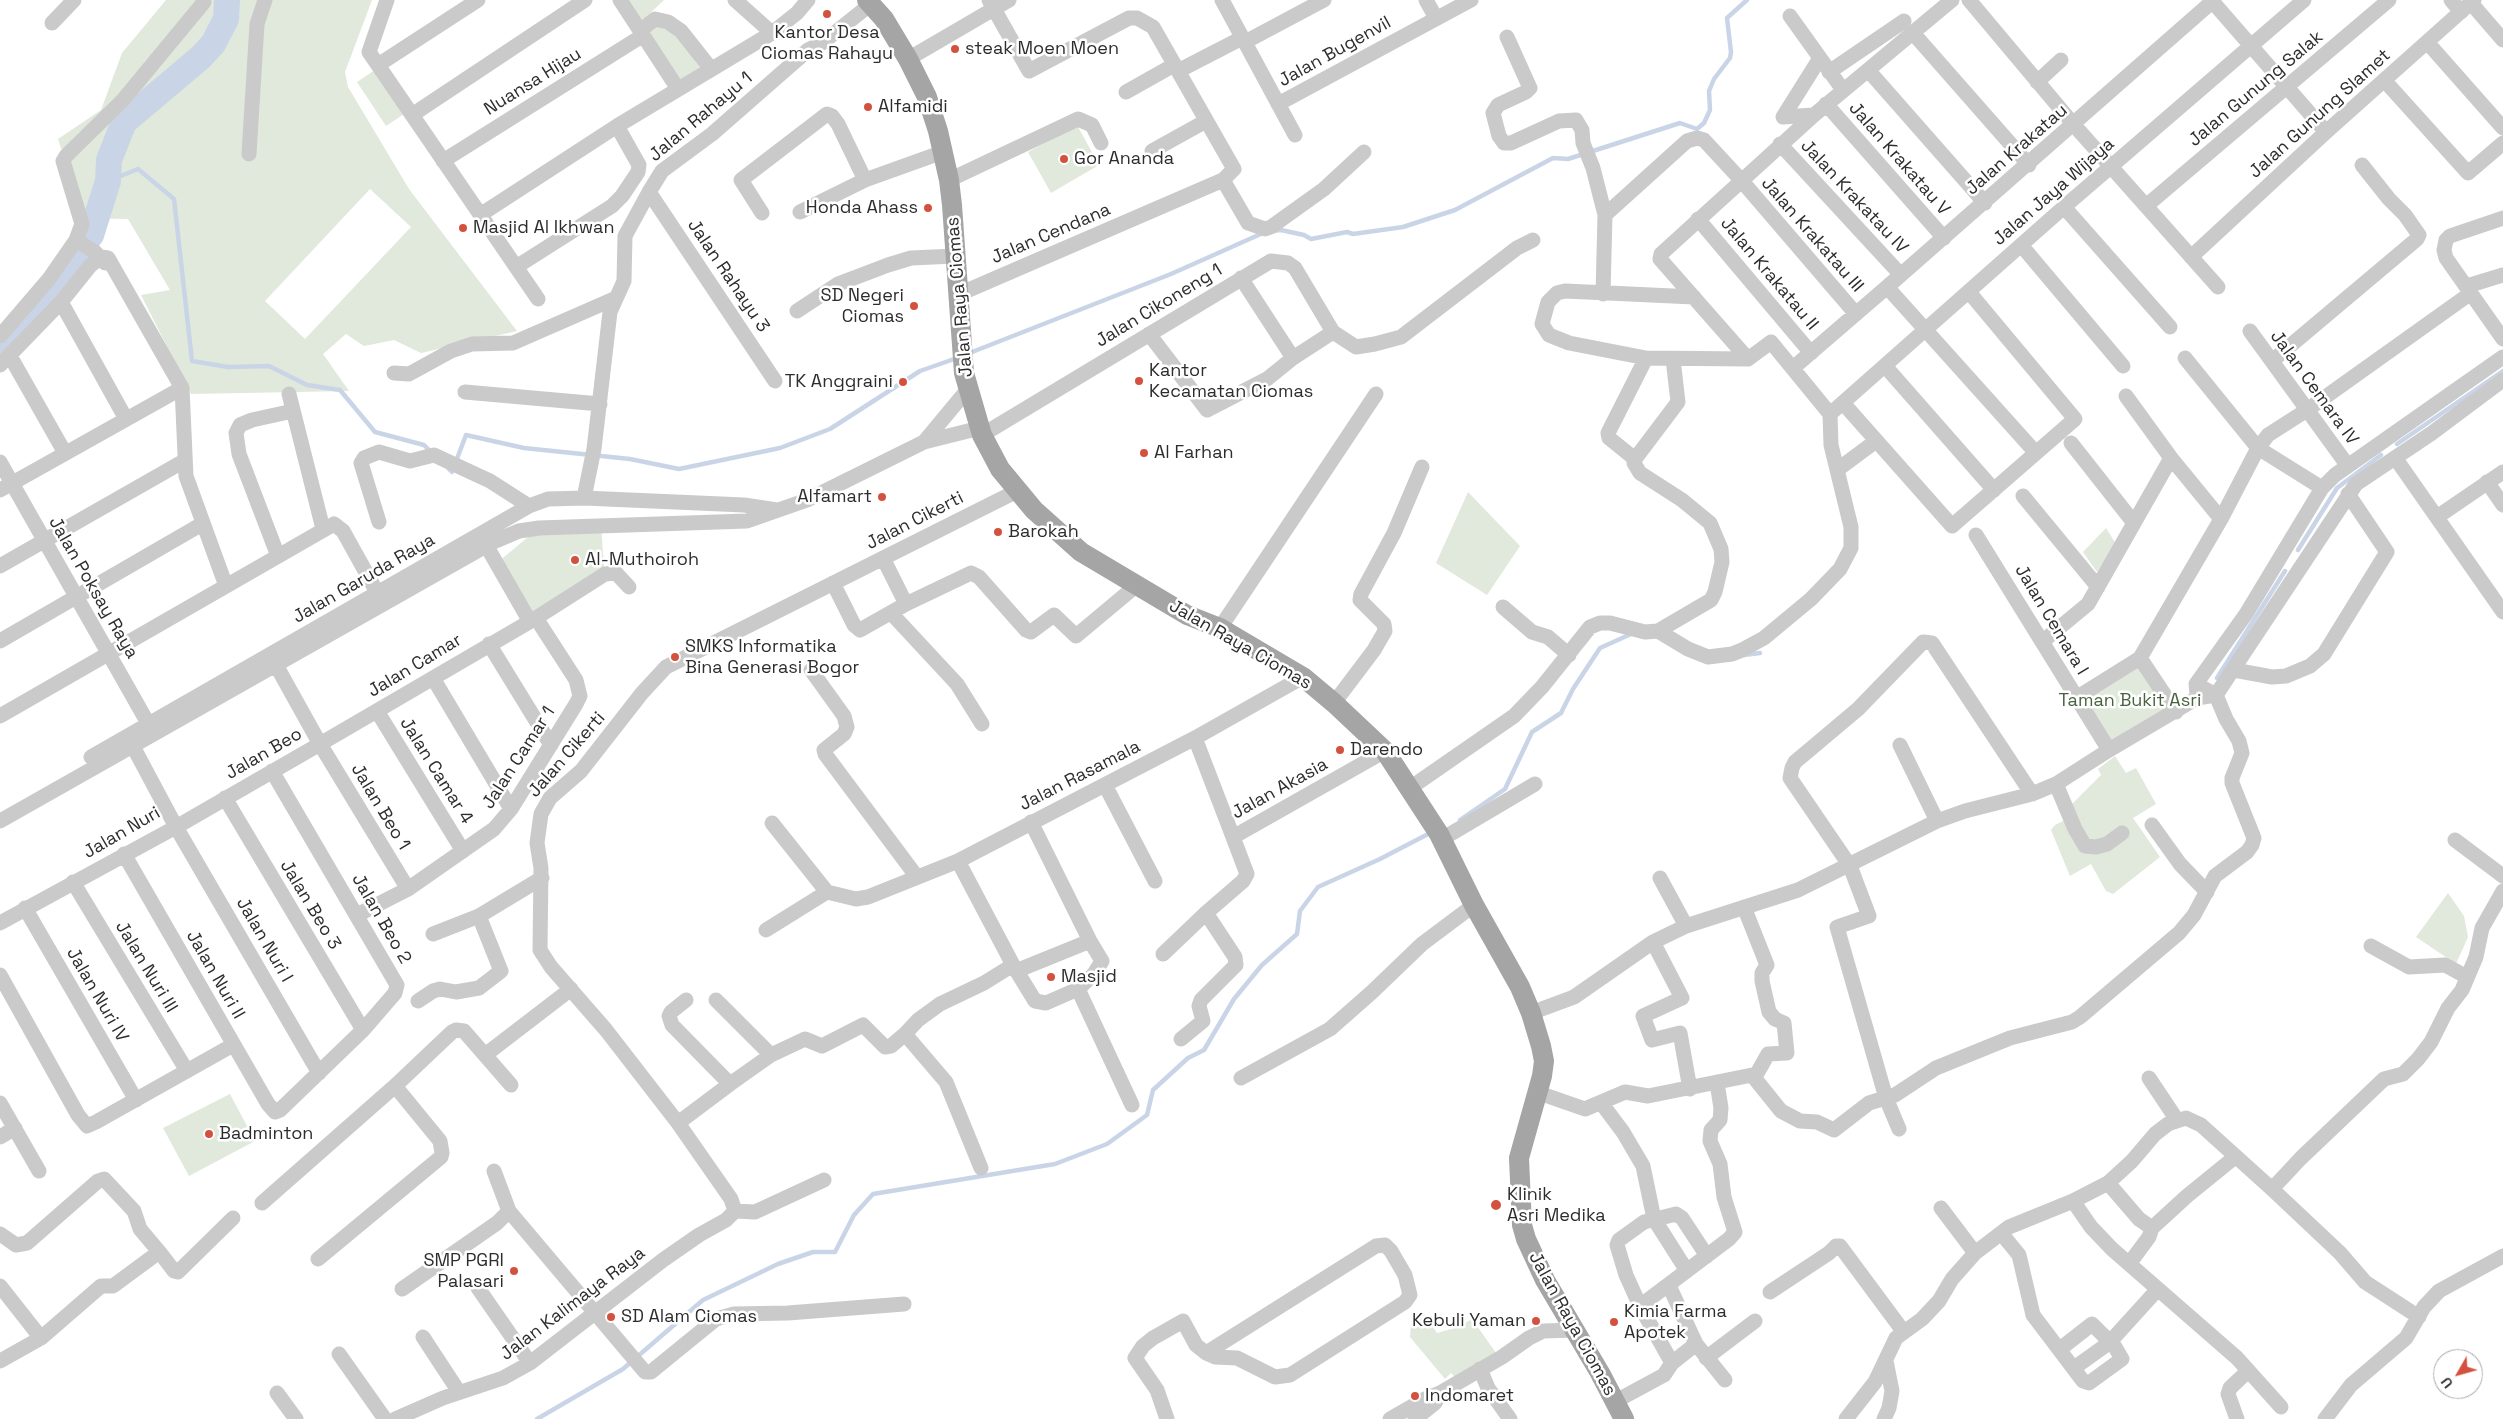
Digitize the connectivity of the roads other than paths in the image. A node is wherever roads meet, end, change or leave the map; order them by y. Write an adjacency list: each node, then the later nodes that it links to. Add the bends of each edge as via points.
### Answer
1 (74, 0): 26 (street)
2 (265, 0): 65 (street, via 257,24)
3 (387, 0): 38 (street, via 369,52)
4 (478, 0): 38 (street)
5 (620, 0): 28 (street)
6 (735, 0): 29 (street)
7 (808, 0): 29 (street)
8 (1009, 0): 22 (street)
9 (1222, 0): 31 (street)
10 (1426, 0): 25 (street)
11 (1471, 0): 25 (street, Jalan Bugenvil)
12 (1952, 0): 27 (street)
13 (1969, 0): 44 (street)
14 (2304, 0): 34 (street, Jalan Jaya Wijaya)
15 (2389, 0): 45 (street, Jalan Gunung Salak)
16 (2451, 0): 23 (street)
17 (2213, 1): 34 (street); 54 (street, Jalan Krakatau)
18 (204, 2): 85 (street, via 123,100 66,156 63,166 82,224)
19 (579, 2): 51 (street)
20 (869, 2): 36 (main road, Jalan Raya Ciomas, via 884,19); 74 (street, Jalan Rahayu 1, via 822,44 808,50 712,134 662,172)
21 (1315, 2): 31 (street)
22 (992, 4): 36 (street); 39 (street, via 1029,71 1129,18 1137,18 1153,27)
23 (2469, 5): 32 (street); 33 (street, Jalan Gunung Slamet)
24 (1790, 16): 35 (street)
25 (1436, 18): 49 (street, Jalan Bugenvil)
26 (52, 23)
27 (1909, 27): 41 (street); 42 (street); 67 (street)
28 (641, 33): 40 (street, Nuansa Hijau, via 655,19 668,22 681,31); 46 (street); 66 (street, Nuansa Hijau)
29 (772, 33): 40 (street)
30 (1507, 37): 81 (street, via 1530,88 1498,105 1493,113 1499,136 1504,143 1511,143 1559,121 1576,120 1582,130)
31 (1244, 40): 39 (street); 49 (street)
32 (2503, 40)
33 (2427, 42): 43 (street, Jalan Gunung Slamet); 56 (street)
34 (2251, 46): 45 (street); 69 (street, Jalan Jaya Wijaya)
35 (1820, 58): 42 (street); 52 (street, via 1783,116)
36 (908, 59): 63 (main road, Jalan Raya Ciomas, via 927,97)
37 (2061, 60): 44 (street)
38 (378, 65): 51 (street)
39 (1176, 68): 48 (street); 53 (street)
40 (711, 69): 46 (street)
41 (1868, 70): 47 (street); 75 (street)
42 (1830, 72): 47 (street)
43 (2384, 80): 57 (street, Jalan Gunung Slamet); 60 (street, via 2468,173)
44 (2037, 82): 54 (street)
45 (2287, 87): 57 (street); 76 (street, Jalan Gunung Salak)
46 (678, 89): 55 (street)
47 (1843, 90): 50 (street)
48 (1126, 92)
49 (1278, 104): 58 (street)
50 (1826, 104): 52 (street); 84 (street, Jalan Krakatau V)
51 (412, 115): 66 (street)
52 (1814, 115): 61 (street)
53 (1206, 120): 62 (street); 72 (street, via 1234,169)
54 (2074, 125): 67 (street, Jalan Krakatau); 69 (street)
55 (617, 126): 80 (street); 91 (street, via 639,165 622,196 612,206)
56 (2503, 128)
57 (2326, 132): 90 (street, Jalan Gunung Slamet)
58 (1295, 135)
59 (1101, 143): 71 (street, via 1092,125 1078,118)
60 (2503, 143)
61 (1780, 144): 73 (street); 92 (street, Jalan Krakatau IV)
62 (1152, 151)
63 (943, 152): 70 (street); 71 (main road, Jalan Raya Ciomas)
64 (1364, 152): 72 (street, via 1324,190 1272,227 1264,229 1248,223)
65 (249, 154)
66 (443, 161): 80 (street)
67 (2029, 164): 75 (street, Jalan Krakatau)
68 (2362, 165): 124 (street, via 2418,230 2417,239)
69 (2111, 166): 76 (street); 77 (street, Jalan Jaya Wijaya)
70 (865, 180): 78 (street); 79 (street, via 838,124 827,114 740,180)
71 (949, 180): 89 (main road, Jalan Raya Ciomas)
72 (1223, 180): 100 (street, Jalan Cendana)
73 (1741, 180): 81 (street, Jalan Krakatau III, via 1704,140 1696,138 1687,141); 83 (street); 106 (street, Jalan Krakatau III)
74 (649, 192): 102 (street, Jalan Rahayu 1, via 625,236 624,281); 130 (street, Jalan Rahayu 3)
75 (1985, 203): 84 (street, Jalan Krakatau)
76 (2146, 206): 90 (street)
77 (2064, 207): 87 (street, Jalan Jaya Wijaya); 108 (street)
78 (800, 212)
79 (762, 213)
80 (480, 215): 91 (street)
81 (1605, 215): 99 (street)
82 (2503, 218): 97 (street, via 2446,240 2446,258)
83 (1698, 219): 101 (street, via 1661,254 1660,259); 107 (street, Jalan Krakatau II)
84 (1944, 238): 92 (street, Jalan Krakatau)
85 (77, 240): 88 (street); 113 (street, via 49,279)
86 (1533, 240): 111 (street, via 1517,248 1401,337 1356,346)
87 (2021, 245): 98 (street, Jalan Jaya Wijaya); 126 (street)
88 (100, 255): 104 (street, via 101,258 90,266); 132 (street, via 110,261)
89 (955, 256): 100 (main road, Jalan Raya Ciomas); 105 (street, via 911,258 888,265 838,284)
90 (2192, 257): 96 (street)
91 (516, 267): 103 (street)
92 (1901, 275): 95 (street, Jalan Krakatau)
93 (2503, 275): 97 (street)
94 (1241, 278): 111 (street, Jalan Cikoneng 1, via 1271,261 1288,263); 112 (street, Jalan Cikoneng 1); 118 (street)
95 (1887, 287): 106 (street, Jalan Krakatau); 109 (street)
96 (2218, 287)
97 (2469, 290): 114 (street); 139 (street)
98 (1969, 292): 109 (street, Jalan Jaya Wijaya); 149 (street, via 2075,419)
99 (1603, 294): 101 (street); 119 (street, via 1557,293 1548,302 1542,318 1544,330 1569,343)
100 (957, 295): 131 (main road, Jalan Raya Ciomas)
101 (1694, 297): 121 (street)
102 (616, 298): 128 (street, via 513,344 472,344 451,351 408,374); 138 (street, Jalan Rahayu 1, via 610,312)
103 (538, 299)
104 (61, 302): 123 (street); 142 (street)
105 (797, 311)
106 (1856, 314): 116 (street, Jalan Krakatau)
107 (1790, 326): 115 (street); 116 (street, Jalan Krakatau II)
108 (2170, 327)
109 (1925, 331): 125 (street, Jalan Jaya Wijaya); 149 (street)
110 (2250, 331): 124 (street, Jalan Cemara IV)
111 (1333, 332): 118 (street)
112 (1149, 334): 118 (street, via 1207,410 1267,379); 143 (street, Jalan Cikoneng 1)
113 (0, 336)
114 (2503, 339)
115 (1771, 342): 121 (street); 127 (street)
116 (1811, 353): 127 (street, Jalan Krakatau)
117 (2503, 357): 155 (street)
118 (1293, 358)
119 (1646, 358): 122 (street); 151 (street, via 1608,433 1609,438)
120 (2185, 358): 147 (street)
121 (1748, 359): 122 (street)
122 (1674, 360): 151 (street, via 1678,402)
123 (5, 361): 148 (street)
124 (2272, 361): 139 (street, Jalan Cemara IV)
125 (1885, 366): 137 (street, Jalan Jaya Wijaya); 162 (street)
126 (2123, 366)
127 (1793, 368): 141 (street)
128 (394, 373)
129 (2503, 380): 152 (street)
130 (775, 381)
131 (966, 381): 143 (main road, Jalan Raya Ciomas); 145 (street, Jalan Garuda Raya)
132 (182, 388): 142 (street); 153 (street)
133 (465, 392): 138 (street)
134 (289, 394): 140 (street)
135 (1376, 394): 195 (street)
136 (2126, 396): 150 (street)
137 (1843, 403): 141 (street, Jalan Jaya Wijaya); 144 (street)
138 (600, 404): 166 (street, Jalan Rahayu 1)
139 (2307, 410): 147 (street, via 2268,435); 155 (street, Jalan Cemara IV)
140 (293, 411): 175 (street); 179 (street, via 252,420 240,425 236,433 239,454)
141 (1830, 414): 157 (street, via 1830,440)
142 (126, 419): 148 (street)
143 (981, 431): 145 (street, Jalan Garuda Raya); 163 (main road, Jalan Raya Ciomas, via 1000,469)
144 (1876, 441): 157 (street); 162 (street, via 1952,526)
145 (924, 442): 169 (street, Jalan Garuda Raya, via 821,493)
146 (2071, 443): 173 (street)
147 (2258, 448): 161 (street); 171 (street)
148 (65, 453): 160 (street)
149 (2036, 453): 162 (street)
150 (2171, 458): 171 (street); 173 (street)
151 (1635, 459): 196 (street, via 1640,473 1703,516 1721,549 1719,575 1711,600)
152 (2396, 459): 164 (street, via 2356,484); 170 (street)
153 (184, 461): 174 (street); 177 (street)
154 (0, 462): 160 (street, Jalan Poksay Raya)
155 (2348, 466): 161 (street)
156 (1422, 467): 212 (street, via 1397,527 1361,594 1360,600 1384,624 1385,632)
157 (1837, 470): 196 (street, via 1851,528 1851,548 1840,569 1811,598 1764,638 1732,654 1698,654)
158 (2503, 472): 159 (street)
159 (2487, 482): 167 (street); 170 (street)
160 (6, 487): 177 (street, Jalan Poksay Raya)
161 (2322, 488): 181 (street)
162 (1994, 490)
163 (1018, 491): 180 (street, Jalan Cikerti); 185 (main road, Jalan Raya Ciomas, via 1049,525 1081,552)
164 (2348, 494): 181 (street); 206 (street, via 2387,552 2324,654 2310,666 2286,676 2272,677)
165 (2023, 496): 187 (street)
166 (584, 498): 168 (street, Jalan Garuda Raya, via 548,499); 169 (street, Jalan Garuda Raya, via 744,505)
167 (2503, 505)
168 (529, 506): 172 (street, via 490,481 434,455 410,461 394,454 374,453 364,458 361,464); 188 (street, Jalan Garuda Raya)
169 (778, 510): 178 (street, Jalan Garuda Raya, via 747,521 539,528)
170 (2437, 517): 193 (street)
171 (2222, 518): 202 (street)
172 (378, 522)
173 (2134, 523): 187 (street)
174 (202, 524): 184 (street); 189 (street)
175 (323, 529): 179 (street); 188 (street, via 334,524 343,531)
176 (1976, 535): 198 (street, Jalan Cemara I)
177 (44, 541): 182 (street); 189 (street, Jalan Poksay Raya)
178 (486, 545): 194 (street); 203 (street, Jalan Garuda Raya)
179 (278, 556): 184 (street)
180 (883, 558): 183 (street, Jalan Cikerti); 190 (street)
181 (2293, 558): 206 (street); 209 (street, via 2246,614)
182 (0, 566)
183 (833, 582): 192 (street, via 857,629 865,628); 250 (street, Jalan Cikerti, via 666,668 655,678 581,771 550,798 538,827)
184 (226, 586): 200 (street)
185 (1137, 586): 190 (street, via 1076,636 1054,615 1031,632 1026,630 974,573); 195 (main road, Jalan Raya Ciomas)
186 (629, 587): 194 (street, Jalan Camar, via 616,573 608,572)
187 (2098, 587): 198 (street, via 2088,604)
188 (378, 594): 204 (street, Jalan Garuda Raya)
189 (76, 597): 197 (street); 200 (street, Jalan Poksay Raya)
190 (906, 604): 192 (street)
191 (1503, 607): 201 (street, via 1532,632 1548,637)
192 (891, 612): 216 (street, via 957,684)
193 (2503, 612)
194 (532, 619): 199 (street, Jalan Camar); 221 (street, Jalan Camar 1, via 579,689 576,704)
195 (1220, 628): 208 (main road, Jalan Raya Ciomas)
196 (1658, 631): 201 (street, via 1645,632 1600,623 1590,627)
197 (0, 641)
198 (2042, 642): 211 (street, Jalan Cemara I)
199 (489, 644): 207 (street, Jalan Camar); 221 (street)
200 (109, 653): 215 (street); 217 (street, Jalan Poksay Raya)
201 (1569, 655): 229 (street, via 1514,716)
202 (2140, 658): 211 (street); 214 (street)
203 (276, 666): 204 (street, Jalan Garuda Raya); 220 (street, Jalan Beo)
204 (257, 669): 217 (street, Jalan Garuda Raya)
205 (811, 670): 249 (street, via 844,716 847,727 844,734 824,750 825,754)
206 (2234, 670): 210 (street)
207 (433, 678): 213 (street, Jalan Camar); 233 (street)
208 (1303, 678): 212 (main road, Jalan Raya Ciomas); 218 (street, Jalan Rasamala)
209 (2197, 691): 210 (street); 214 (street)
210 (2216, 695): 257 (street, via 2242,753 2232,783 2254,838 2247,852 2216,876)
211 (2076, 698): 223 (street, Jalan Cemara I)
212 (1334, 703): 224 (main road, Jalan Raya Ciomas)
213 (377, 711): 220 (street, Jalan Camar); 244 (street, Jalan Camar 4)
214 (2176, 712): 223 (street)
215 (0, 716)
216 (982, 724)
217 (151, 728): 219 (street, Jalan Garuda Raya)
218 (1195, 738): 228 (street, Jalan Rasamala); 242 (street, Jalan Akasia)
219 (130, 740): 232 (street, Jalan Garuda Raya); 234 (street, Jalan Garuda Raya); 239 (street, Jalan Nuri)
220 (320, 744): 225 (street, Jalan Beo); 254 (street, Jalan Beo 1)
221 (551, 745): 233 (street, Jalan Camar 1)
222 (1900, 745): 235 (street)
223 (2109, 750): 227 (street)
224 (1385, 751): 229 (main road, Jalan Raya Ciomas); 242 (street, Jalan Akasia)
225 (272, 771): 231 (street, Jalan Beo); 262 (street, Jalan Beo 2)
226 (1535, 784): 240 (street)
227 (2056, 784): 230 (street); 241 (street, via 2085,846 2106,844)
228 (1105, 785): 237 (street, Jalan Rasamala); 252 (street)
229 (1410, 788): 240 (main road, Jalan Raya Ciomas)
230 (2032, 794): 235 (street); 247 (street, via 1932,643 1923,642 1858,709 1792,768 1790,778)
231 (225, 798): 239 (street, Jalan Beo); 282 (street, Jalan Beo 3)
232 (0, 809)
233 (511, 809): 244 (street, Jalan Camar 1, via 494,829)
234 (0, 821)
235 (1937, 821): 247 (street)
236 (772, 822): 256 (street)
237 (1031, 822): 246 (street, Jalan Rasamala); 268 (street)
238 (2152, 824): 257 (street, via 2180,864)
239 (176, 827): 245 (street, Jalan Nuri); 289 (street, Jalan Nuri I)
240 (1439, 833): 258 (main road, Jalan Raya Ciomas)
241 (2122, 833)
242 (1233, 838): 261 (street, via 1247,874 1243,882)
243 (2455, 840): 248 (street)
244 (463, 851): 254 (street, Jalan Camar 1)
245 (124, 854): 253 (street, Jalan Nuri); 285 (street, Jalan Nuri II)
246 (958, 861): 249 (street, Jalan Rasamala); 272 (street)
247 (1850, 866): 259 (street, via 1798,890); 299 (street, via 1869,916 1836,927)
248 (2503, 876)
249 (917, 877): 256 (street, Jalan Rasamala, via 868,897)
250 (542, 878): 263 (street); 275 (street, Jalan Cikerti, via 540,950)
251 (1660, 878): 265 (street)
252 (1156, 881)
253 (73, 882): 260 (street, Jalan Nuri); 288 (street, Jalan Nuri III)
254 (408, 889): 262 (street, Jalan Camar 1)
255 (2503, 891): 274 (street, via 2482,928 2476,957)
256 (827, 892): 266 (street)
257 (2207, 892): 299 (street, via 2179,933 2080,1017 2010,1038 1936,1068)
258 (1474, 905): 281 (main road, Jalan Raya Ciomas, via 1506,960); 291 (street, via 1422,944 1330,1029)
259 (1744, 907): 265 (street); 290 (street, via 1768,965 1762,973 1762,982 1769,1012 1784,1022 1787,1053 1768,1054)
260 (26, 908): 264 (street, Jalan Nuri); 300 (street, Jalan Nuri IV)
261 (1206, 912): 271 (street); 284 (street, via 1236,965 1202,1000 1199,1006 1203,1021)
262 (357, 915): 282 (street, Jalan Beo 2, via 397,985 393,995)
263 (479, 916): 267 (street); 280 (street, via 501,971 479,988 456,992 434,990)
264 (0, 922)
265 (1686, 926): 269 (street)
266 (766, 930)
267 (432, 934)
268 (1090, 941): 272 (street); 276 (street, via 1102,961)
269 (1653, 942): 281 (street, via 1574,997); 297 (street, via 1682,998 1643,1016 1652,1040 1680,1033)
270 (2370, 946): 274 (street, via 2409,967 2445,965)
271 (1163, 954)
272 (1014, 968): 276 (street, via 1030,996 1040,1003); 283 (street, via 940,1004)
273 (0, 975): 277 (street)
274 (2467, 977): 316 (street, via 2418,1059 2403,1074 2384,1079)
275 (571, 989): 286 (street); 306 (street, Jalan Cikerti)
276 (1078, 989): 303 (street)
277 (4, 993): 300 (street, via 87,1126)
278 (686, 1000): 294 (street, via 671,1012 672,1025)
279 (716, 1000): 287 (street)
280 (418, 1001)
281 (1531, 1013): 298 (main road, Jalan Raya Ciomas, via 1544,1061)
282 (363, 1030): 289 (street, Jalan Beo 2)
283 (905, 1034): 287 (street, via 891,1046 885,1046 863,1025 822,1046 805,1039); 311 (street, via 946,1082)
284 (1181, 1039)
285 (233, 1045): 288 (street); 304 (street, Jalan Nuri II)
286 (486, 1055): 295 (street, via 464,1031 456,1030); 296 (street)
287 (771, 1055): 294 (street)
288 (187, 1072): 300 (street)
289 (319, 1073): 304 (street, Jalan Beo 2)
290 (1755, 1077): 293 (street, via 1745,1076); 299 (street, via 1782,1111 1800,1121 1817,1122 1834,1130 1869,1103)
291 (1241, 1078)
292 (2149, 1078): 305 (street)
293 (1717, 1083): 297 (street); 329 (street, via 1721,1114 1719,1123 1711,1130 1710,1141 1720,1164 1721,1184 1735,1232)
294 (730, 1084): 306 (street)
295 (395, 1086): 318 (street); 331 (street, via 440,1141 441,1157)
296 (511, 1086)
297 (1690, 1089): 302 (street, via 1641,1096 1624,1092)
298 (1539, 1093): 302 (street, via 1579,1108); 345 (main road, Jalan Raya Ciomas, via 1520,1158 1522,1225 1534,1259)
299 (1886, 1098): 308 (street)
300 (136, 1100)
301 (0, 1103): 307 (street)
302 (1602, 1104): 323 (street, via 1643,1166)
303 (1132, 1105)
304 (275, 1112)
305 (2177, 1120): 310 (street, via 2195,1120); 315 (street, via 2155,1134)
306 (678, 1123): 320 (street, Jalan Cikerti, via 731,1199)
307 (14, 1128): 309 (street); 313 (street)
308 (1899, 1129)
309 (0, 1137)
310 (2235, 1157): 316 (street); 324 (street)
311 (981, 1168)
312 (494, 1170): 321 (street)
313 (39, 1171)
314 (824, 1180): 320 (street, via 755,1212)
315 (2108, 1183): 317 (street); 324 (street, via 2139,1219)
316 (2272, 1189): 343 (street, via 2340,1253 2365,1282)
317 (2073, 1201): 325 (street, via 2025,1219); 332 (street, via 2101,1238)
318 (262, 1203)
319 (1942, 1208): 327 (street)
320 (735, 1210): 342 (street, Jalan Kalimaya Raya, via 726,1220 663,1260)
321 (509, 1211): 336 (street, via 497,1223); 342 (street)
322 (233, 1218): 328 (street, via 178,1272)
323 (1654, 1219): 329 (street, via 1680,1215); 333 (street); 341 (street, via 1633,1230 1617,1245)
324 (2152, 1228): 332 (street, via 2150,1237)
325 (2001, 1233): 327 (street); 351 (street, via 2019,1255 2033,1315)
326 (0, 1234): 328 (street, via 16,1245 27,1243 104,1179 134,1212 140,1229)
327 (1975, 1253): 346 (street, via 1952,1279 1939,1301 1922,1319)
328 (161, 1254): 348 (street, via 113,1286 101,1286)
329 (1707, 1256): 333 (street)
330 (2503, 1256): 343 (street, via 2438,1292)
331 (318, 1258)
332 (2129, 1264): 337 (street)
333 (1687, 1271): 341 (street)
334 (0, 1286): 348 (street)
335 (478, 1288): 357 (street)
336 (402, 1289)
337 (2158, 1289): 349 (street); 361 (street)
338 (1671, 1290): 350 (street)
339 (1770, 1292): 346 (street, via 1840,1246)
340 (904, 1304): 342 (street, via 734,1314 716,1319 651,1372 645,1372 634,1361)
341 (1640, 1306): 358 (street)
342 (595, 1312): 357 (street, Jalan Kalimaya Raya)
343 (2419, 1317): 378 (street, via 2406,1338 2351,1385)
344 (1755, 1321): 354 (street)
345 (1575, 1330): 360 (street, via 1543,1331); 367 (main road, Jalan Raya Ciomas)
346 (1904, 1331): 356 (street, via 1891,1345)
347 (423, 1337): 363 (street)
348 (41, 1338): 355 (street)
349 (2109, 1342): 351 (street, via 2092,1324); 359 (street); 359 (street, via 2121,1357 2119,1362 2089,1383 2083,1381)
350 (1696, 1344): 354 (street); 358 (street)
351 (2060, 1348): 359 (street)
352 (1206, 1353): 352 (street, via 1376,1246 1385,1245 1405,1275 1410,1295 1406,1302 1290,1375 1274,1377 1237,1358 1215,1357); 371 (street, via 1196,1345 1183,1321 1138,1351 1136,1362 1157,1390)
353 (339, 1354): 369 (street)
354 (1706, 1358): 362 (street)
355 (0, 1361)
356 (1886, 1361): 375 (street, via 1863,1400); 376 (street, via 1892,1391)
357 (530, 1363): 363 (street, Jalan Kalimaya Raya, via 503,1378)
358 (1672, 1363): 367 (street, via 1664,1375)
359 (2074, 1368)
360 (1480, 1369): 365 (street); 374 (street, via 1488,1388)
361 (2248, 1371): 366 (street); 377 (street, via 2228,1394)
362 (1725, 1380)
363 (459, 1392): 370 (street, Jalan Kalimaya Raya)
364 (277, 1393): 368 (street)
365 (1440, 1393): 372 (street); 373 (street, via 1435,1403)
366 (2281, 1407)
367 (1620, 1410)
368 (296, 1419)
369 (385, 1419)
370 (395, 1419)
371 (1167, 1419)
372 (1390, 1419)
373 (1415, 1419)
374 (1510, 1419)
375 (1846, 1419)
376 (1884, 1419)
377 (2237, 1419)
378 (2324, 1419)

